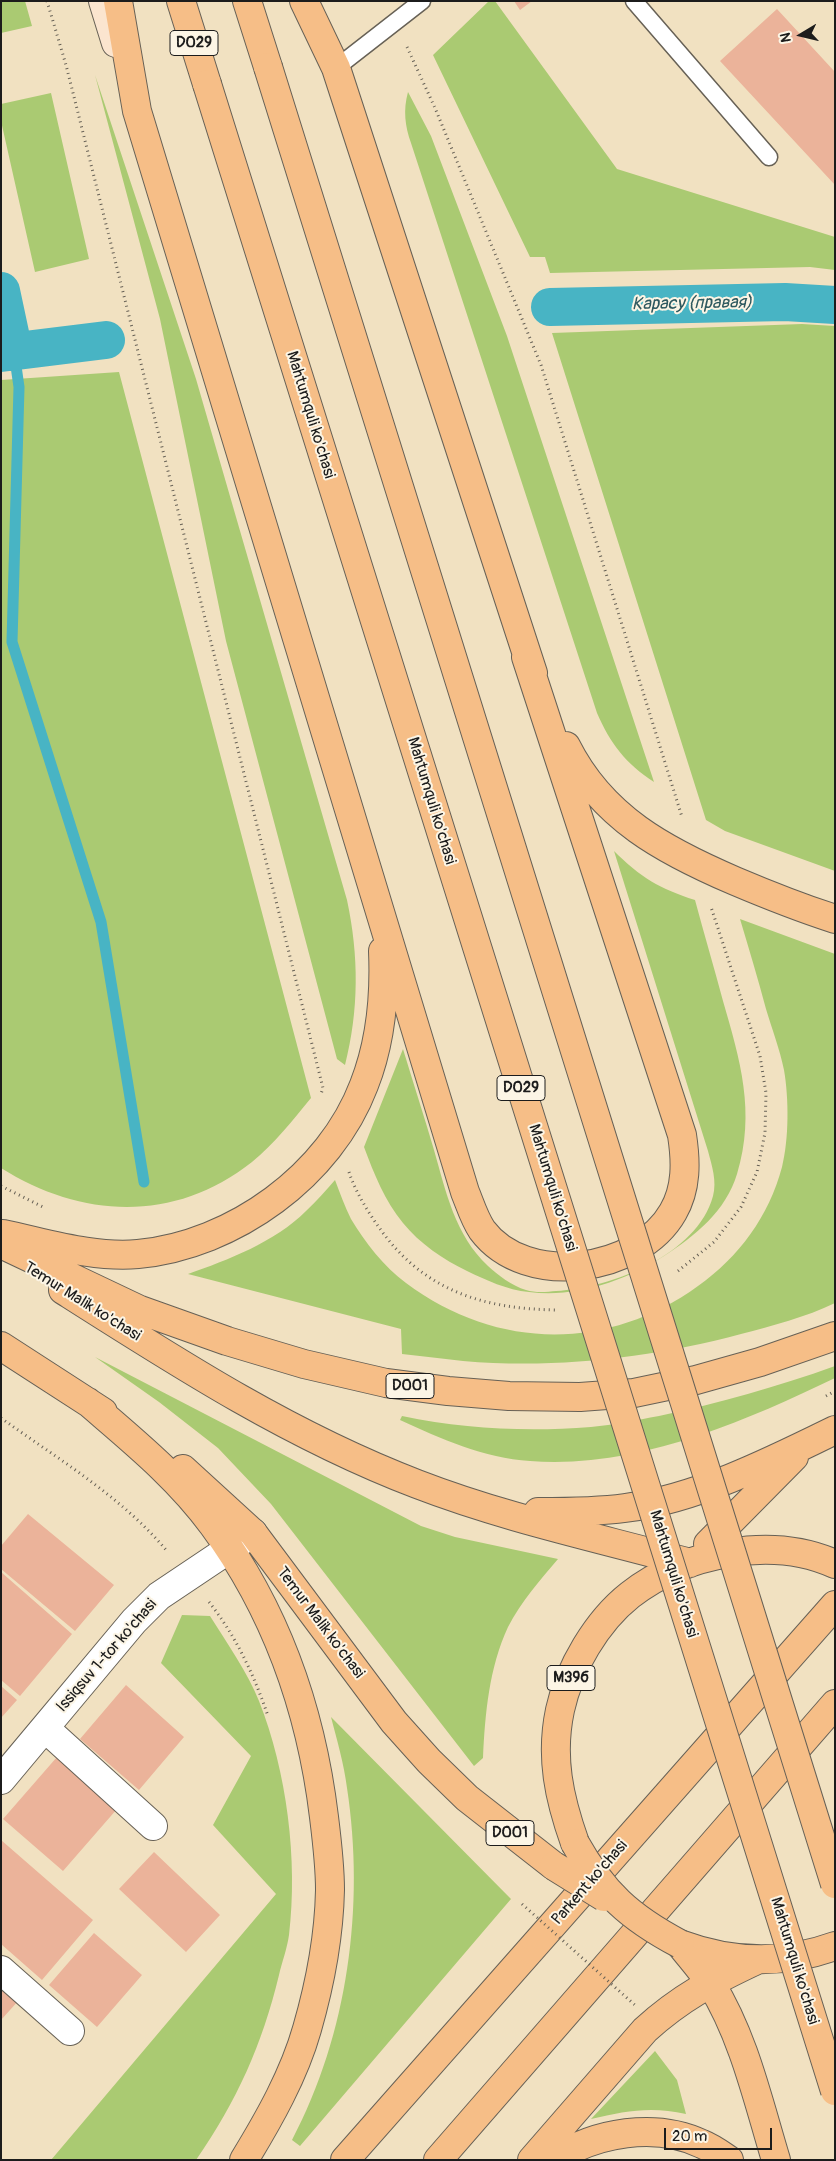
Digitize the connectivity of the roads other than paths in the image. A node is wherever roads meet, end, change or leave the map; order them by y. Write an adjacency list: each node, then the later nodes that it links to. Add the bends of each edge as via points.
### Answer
1 (103, 1): 9 (main road)
2 (118, 1): 9 (main road)
3 (181, 1): 41 (main road, Mahtumquli ko'chasi / D029, bridge)
4 (247, 1): 33 (main road, bridge)
5 (304, 1): 8 (main road)
6 (422, 1): 8 (lane)
7 (634, 1): 10 (lane)
8 (336, 68): 11 (main road)
9 (138, 111): 12 (main road)
10 (769, 157)
11 (526, 657): 12 (main road, via 682,1134 686,1170 682,1193 662,1228 647,1242 628,1254 605,1261 581,1266 556,1266 514,1255 482,1230 465,1192); 13 (main road, via 568,751 586,778 632,827 686,860 805,910)
12 (378, 904): 14 (main road, via 383,935 383,997 373,1058 364,1086 338,1135 298,1181 250,1218 199,1240 140,1254 102,1254)
13 (835, 919)
14 (1, 1233)
15 (1, 1244): 17 (main road, D001, via 140,1310 227,1341 304,1364 386,1383 448,1391 580,1397 634,1393 760,1362)
16 (1, 1250): 22 (main road, Temur Malik ko'chasi, via 190,1370 278,1418 369,1464)
17 (835, 1336)
18 (1, 1346): 19 (main road, Temur Malik ko'chasi / D001)
19 (88, 1402): 23 (main road, Temur Malik ko'chasi / D001, via 177,1464); 24 (main road, via 165,1471)
20 (835, 1430): 21 (main road)
21 (807, 1444): 22 (main road, via 743,1474 688,1494 627,1508 537,1512); 26 (main road, M39б)
22 (487, 1507): 26 (main road)
23 (253, 1533): 24 (street, Issiqsuv 1-tor ko'chasi); 32 (main road, Temur Malik ko'chasi / D001, via 394,1722 429,1761 467,1798)
24 (229, 1548): 29 (street, Issiqsuv 1-tor ko'chasi, via 158,1596); 42 (main road, via 260,1598 301,1701 322,1795 330,1888 319,1982 306,2031 278,2099)
25 (831, 1562): 26 (main road, M39б, via 792,1552 758,1549)
26 (690, 1563): 34 (main road, M39б, bridge, via 630,1595 606,1619 586,1647 560,1710 556,1777 564,1811 575,1843 598,1880)
27 (835, 1605): 43 (main road, Parkent ko'chasi)
28 (835, 1704): 44 (main road)
29 (46, 1728): 30 (street, Issiqsuv 1-tor ko'chasi); 31 (street)
30 (1, 1780)
31 (153, 1826)
32 (554, 1866): 34 (main road, Temur Malik ko'chasi / M39б, bridge)
33 (835, 1884)
34 (628, 1912): 35 (main road, M39б, bridge)
35 (680, 1944): 37 (main road, M39б, via 718,1956); 39 (main road)
36 (835, 1946): 37 (main road, M39б, via 812,1954)
37 (757, 1960): 39 (main road)
38 (1, 1970): 40 (street)
39 (710, 1982): 45 (main road, via 675,2004 645,2030); 48 (main road, via 738,2040)
40 (70, 2032)
41 (835, 2091)
42 (244, 2160)
43 (345, 2160)
44 (438, 2160)
45 (532, 2160)
46 (554, 2160): 47 (main road, via 587,2142 647,2133 701,2143)
47 (729, 2160)
48 (776, 2160)

